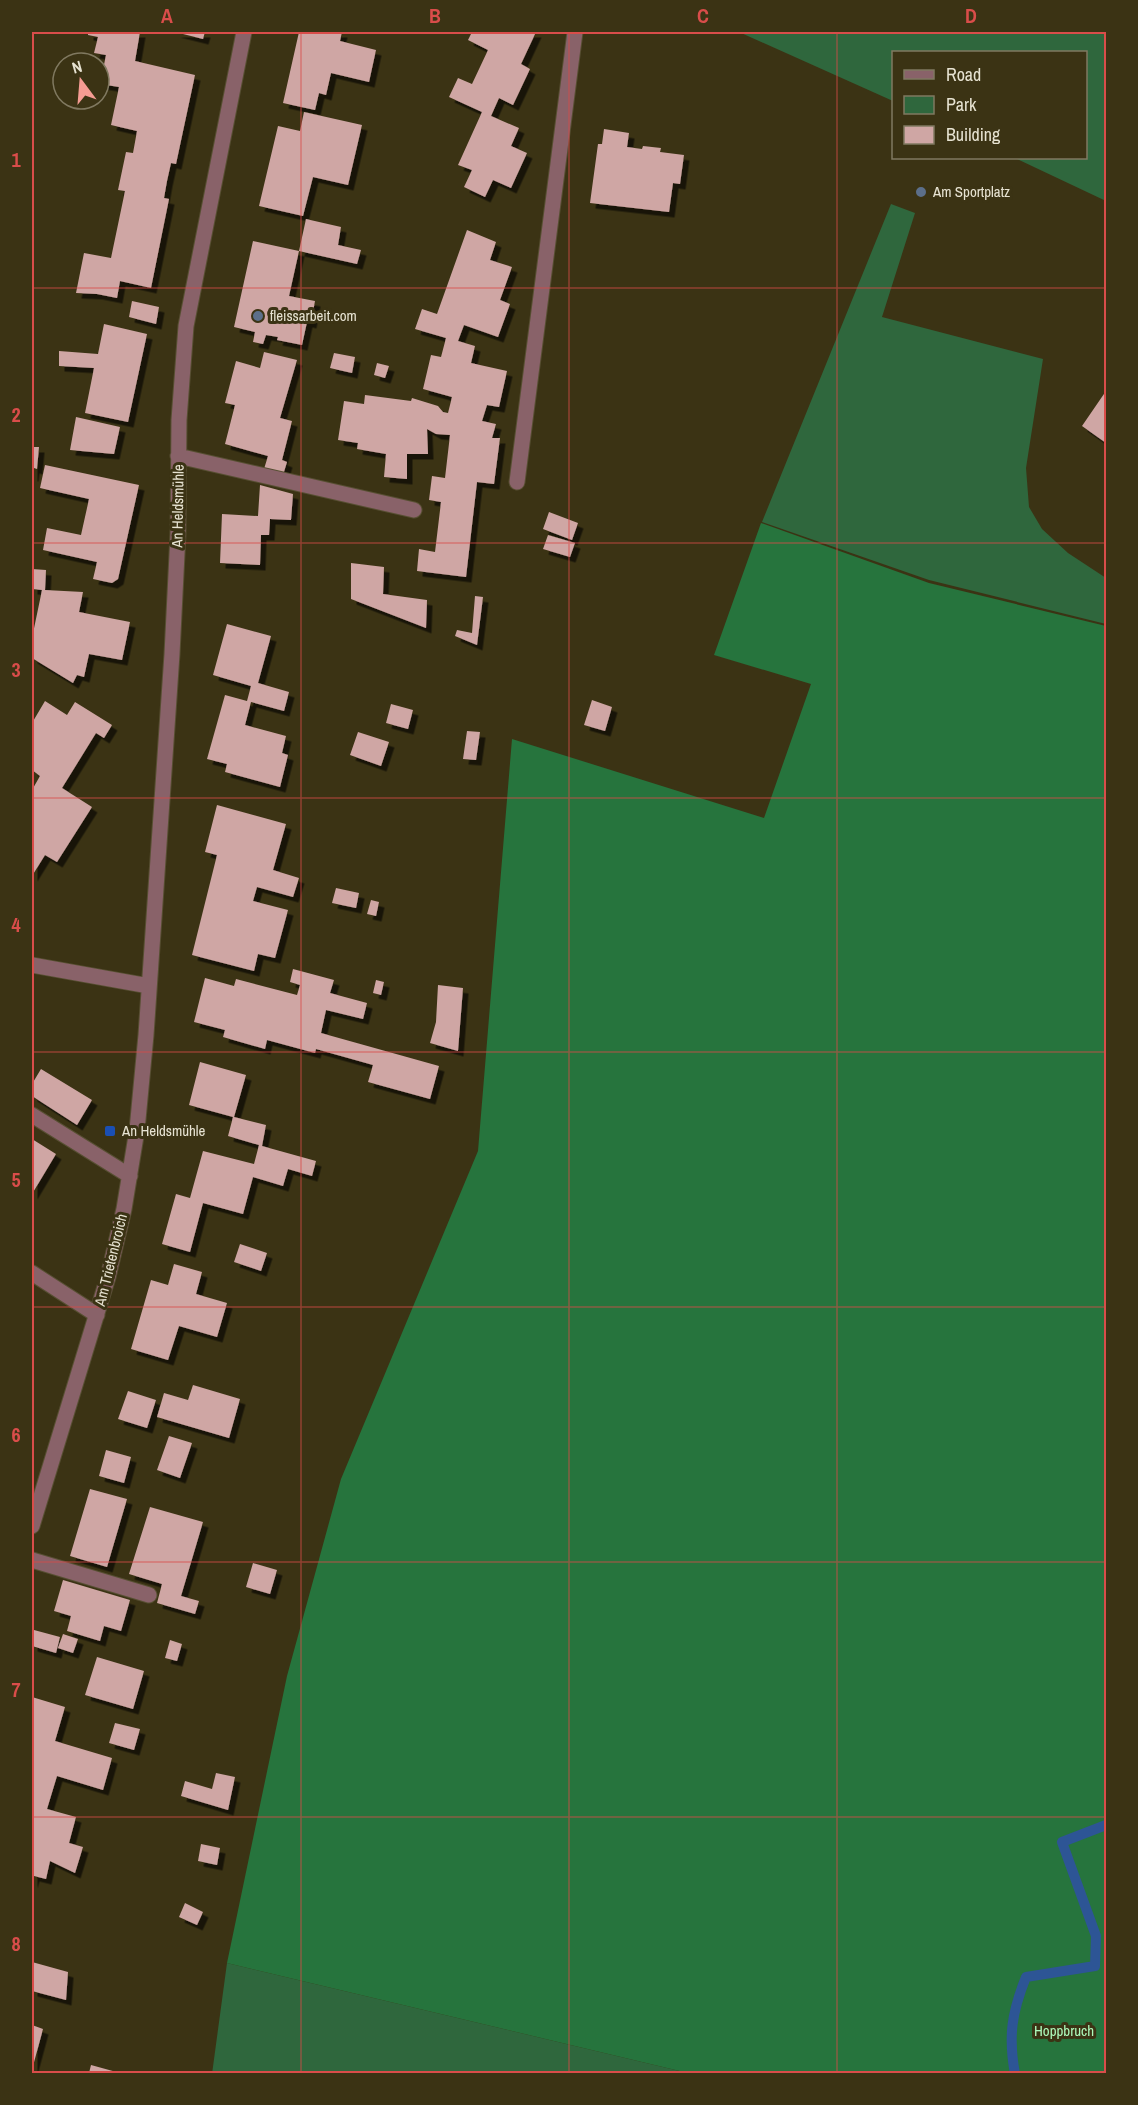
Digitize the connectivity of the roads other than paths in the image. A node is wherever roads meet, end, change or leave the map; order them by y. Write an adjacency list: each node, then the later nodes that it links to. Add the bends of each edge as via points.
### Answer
1 (244, 32): 3 (street, An Heldsmühle, via 190,296)
2 (576, 32): 4 (street)
3 (178, 456): 5 (street); 7 (street, An Heldsmühle, via 174,624)
4 (518, 482)
5 (414, 510)
6 (32, 965): 7 (street)
7 (149, 986): 9 (street, Am Trietenbroich)
8 (32, 1115): 9 (street)
9 (130, 1176): 11 (street, Am Trietenbroich)
10 (32, 1273): 11 (street)
11 (97, 1315): 12 (street, Am Trietenbroich)
12 (32, 1526)
13 (32, 1560): 14 (street)
14 (149, 1595)

